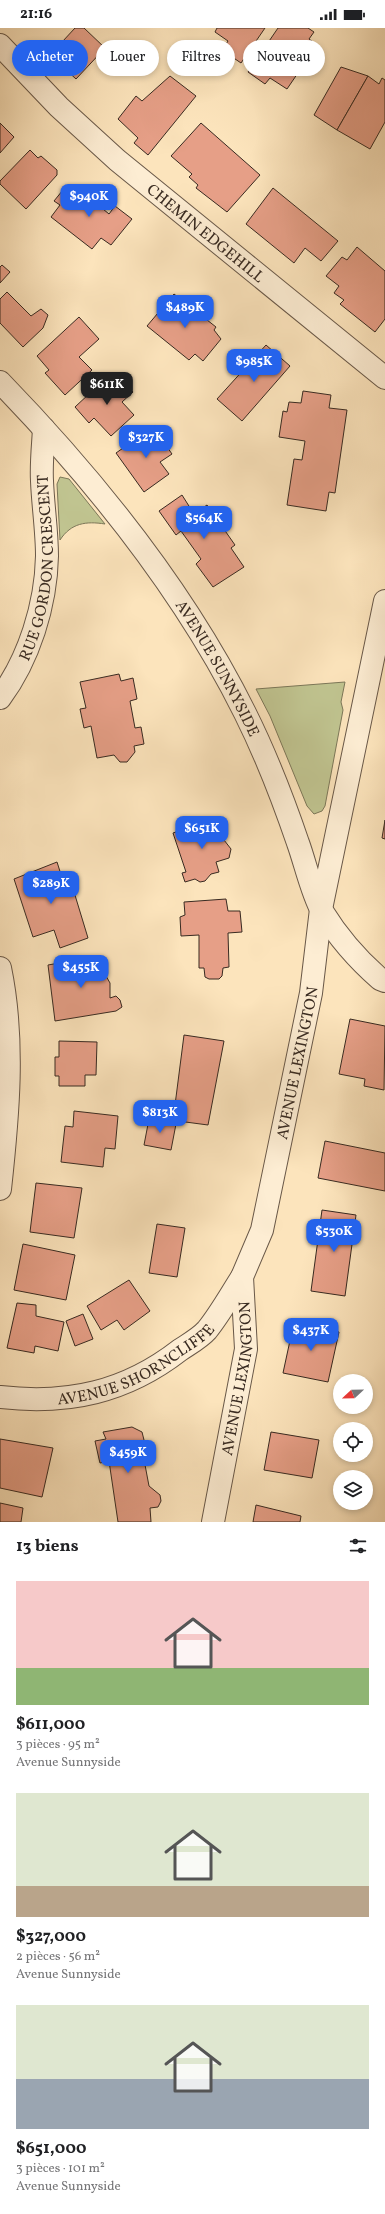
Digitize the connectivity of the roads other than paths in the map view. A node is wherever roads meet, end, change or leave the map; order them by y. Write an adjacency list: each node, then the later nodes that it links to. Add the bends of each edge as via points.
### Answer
1 (0, 45): 2 (street, CHEMIN EDGEHILL, via 59,107 117,160)
2 (385, 378)
3 (0, 382): 4 (street, AVENUE SUNNYSIDE)
4 (44, 429): 6 (street, RUE GORDON CRESCENT, via 42,479 46,556 43,592 35,625 23,657 10,685); 7 (street, AVENUE SUNNYSIDE, via 77,465 162,576 230,683 276,784)
5 (385, 601): 7 (street, AVENUE LEXINGTON)
6 (0, 698)
7 (321, 909): 9 (street, AVENUE SUNNYSIDE, via 354,956); 11 (street, AVENUE LEXINGTON, via 311,993 262,1230)
8 (0, 968): 10 (street, via 8,1030 8,1072 6,1132)
9 (385, 981)
10 (0, 1189)
11 (242, 1277): 12 (street, AVENUE SHORNCLIFFE, via 206,1331 162,1364 126,1383 95,1393 62,1399); 13 (street, AVENUE LEXINGTON, via 246,1349)
12 (0, 1398)
13 (213, 1522)

